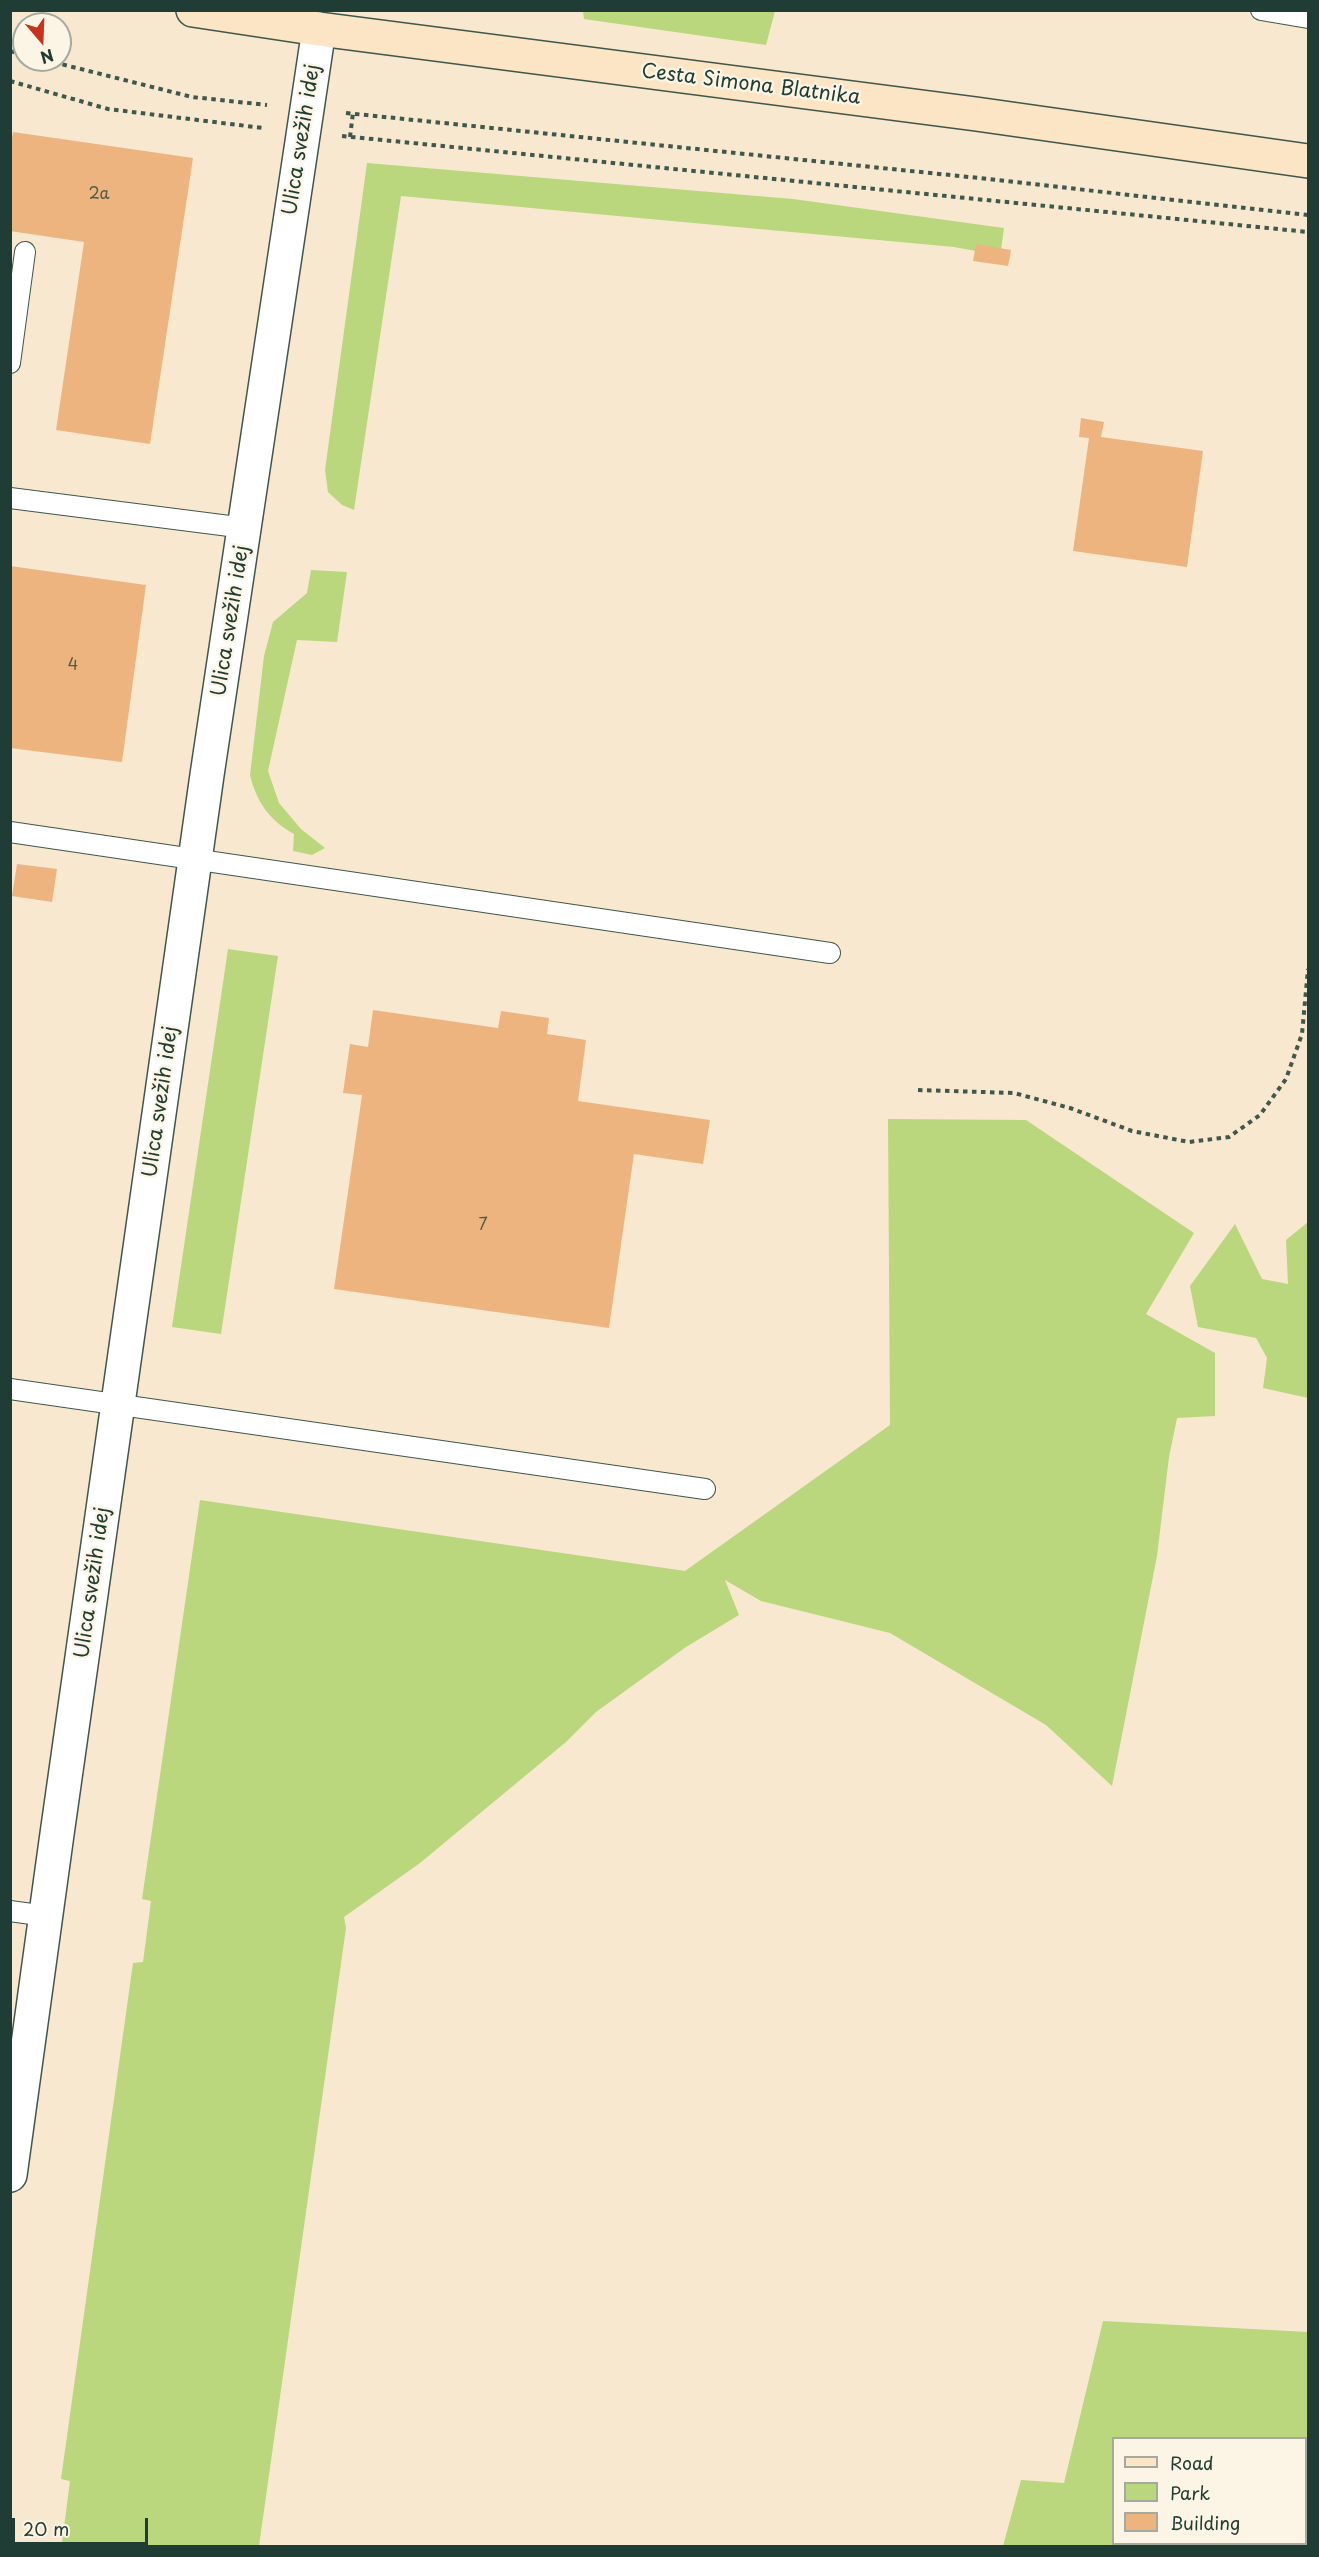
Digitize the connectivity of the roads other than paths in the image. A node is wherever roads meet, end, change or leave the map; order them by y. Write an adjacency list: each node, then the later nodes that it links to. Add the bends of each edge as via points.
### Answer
1 (193, 10): 3 (street, Cesta Simona Blatnika)
2 (1261, 10): 4 (lane)
3 (231, 13): 5 (street, Cesta Simona Blatnika)
4 (1308, 18)
5 (319, 29): 6 (street, Cesta Simona Blatnika); 10 (street, Ulica svežih idej)
6 (1308, 161)
7 (25, 252): 8 (lane)
8 (10, 363)
9 (10, 498): 10 (lane)
10 (245, 528): 12 (street, Ulica svežih idej)
11 (10, 832): 12 (lane)
12 (195, 858): 13 (lane); 15 (street, Ulica svežih idej)
13 (830, 953)
14 (10, 1389): 15 (lane)
15 (118, 1404): 16 (lane); 18 (street, Ulica svežih idej)
16 (705, 1489)
17 (10, 1911): 18 (lane)
18 (46, 1916): 19 (street, Ulica svežih idej)
19 (10, 2175)

